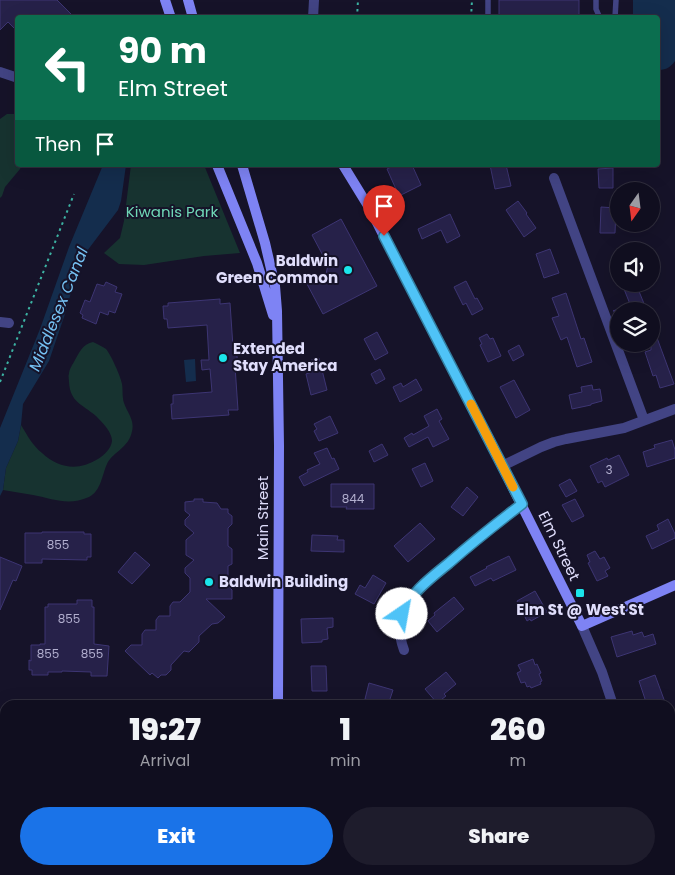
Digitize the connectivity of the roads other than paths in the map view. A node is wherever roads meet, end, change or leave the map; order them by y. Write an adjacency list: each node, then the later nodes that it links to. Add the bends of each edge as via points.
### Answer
1 (165, 0): 7 (main road)
2 (188, 0): 8 (main road)
3 (314, 0): 9 (street)
4 (488, 0): 10 (lane)
5 (596, 0): 11 (lane)
6 (616, 0): 12 (lane)
7 (171, 15)
8 (192, 15)
9 (312, 15)
10 (488, 15)
11 (599, 15)
12 (615, 15)
13 (0, 72): 14 (street)
14 (15, 77)
15 (218, 167): 19 (main road, Main Street, via 256,263)
16 (243, 167): 19 (main road, Main Street, via 272,268)
17 (344, 167): 22 (main road, Elm Street, via 370,209)
18 (554, 178): 21 (street)
19 (276, 331): 27 (main road, Main Street)
20 (675, 409): 21 (street)
21 (644, 420): 22 (street, via 616,430 566,438)
22 (502, 466): 23 (main road, Elm Street)
23 (522, 504): 25 (main road, Elm Street); 26 (street, via 460,553 412,597 404,607 400,624)
24 (675, 585): 25 (main road)
25 (582, 626): 28 (street, Elm Street)
26 (404, 650)
27 (278, 700)
28 (611, 700)

